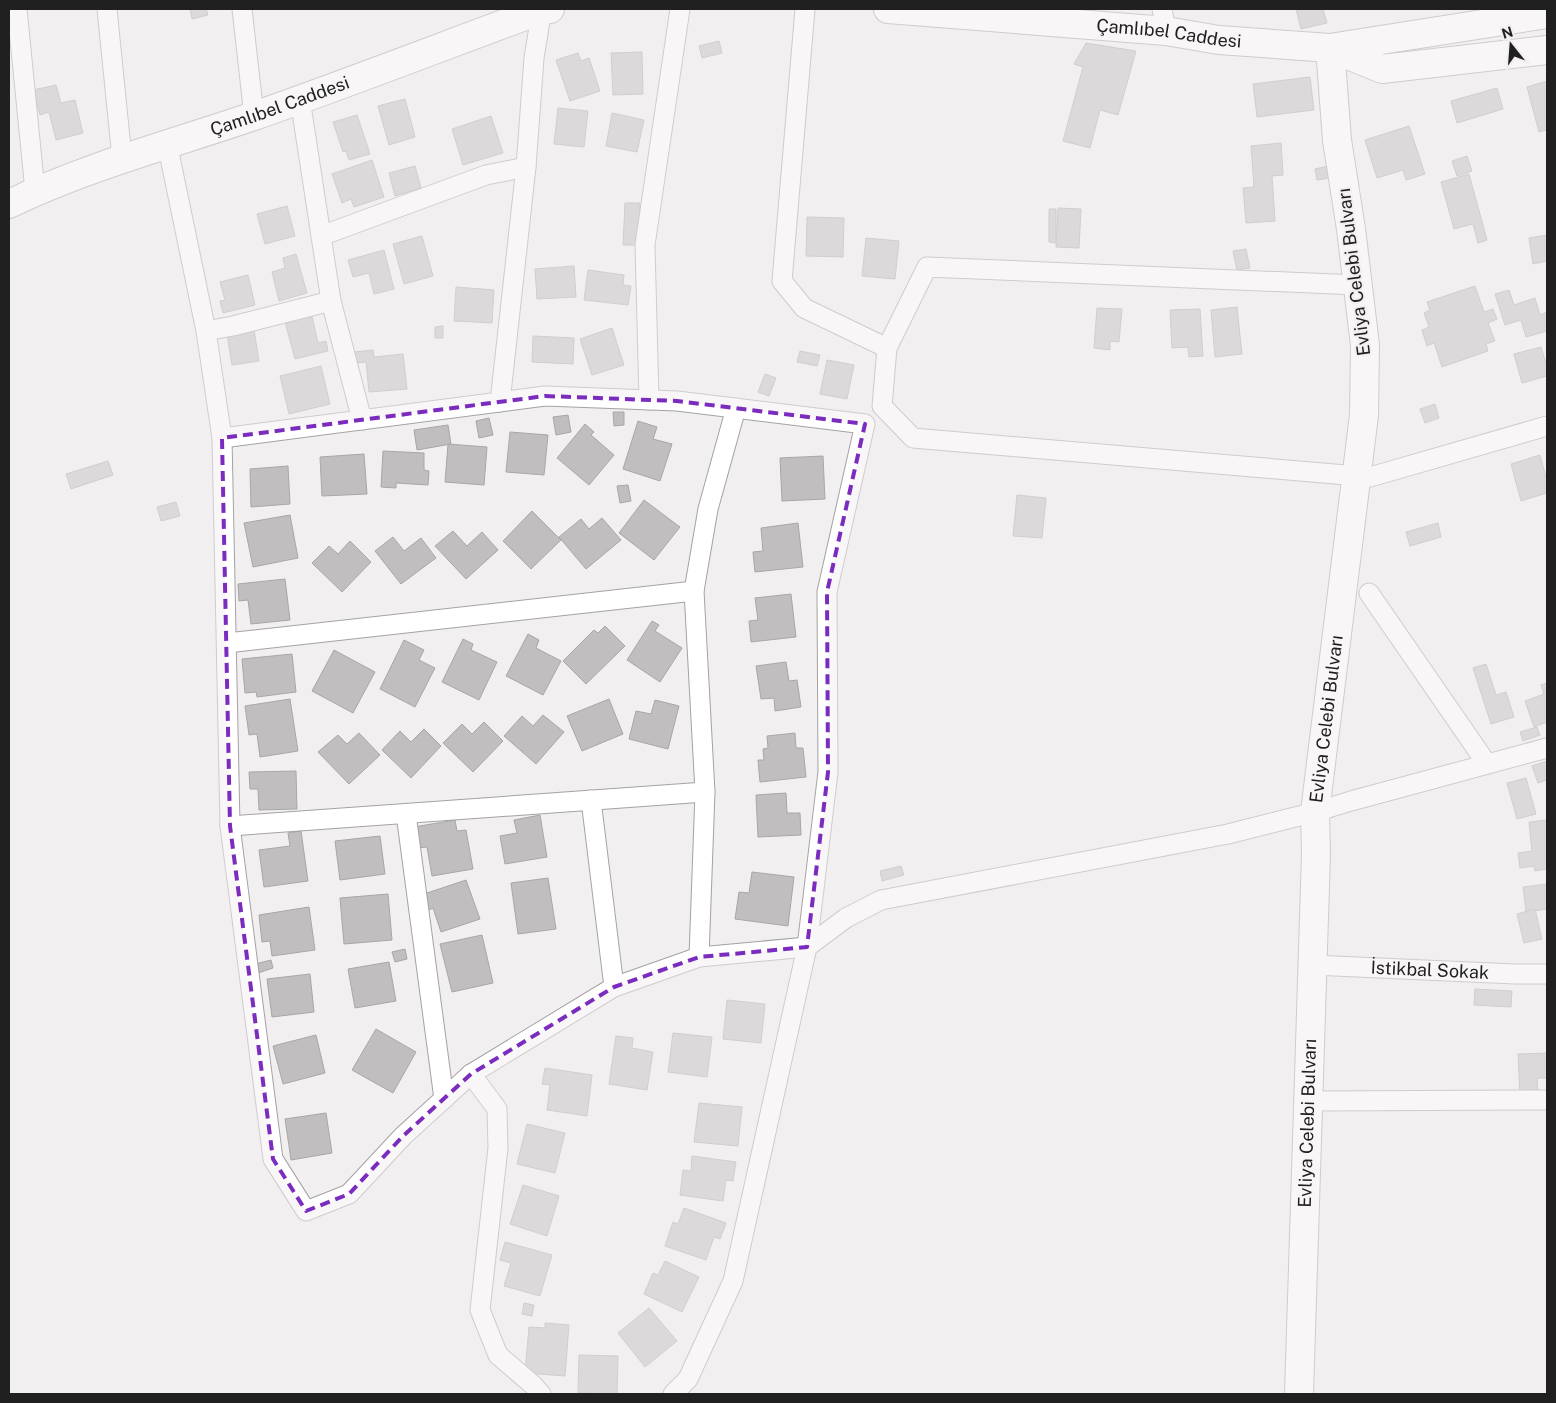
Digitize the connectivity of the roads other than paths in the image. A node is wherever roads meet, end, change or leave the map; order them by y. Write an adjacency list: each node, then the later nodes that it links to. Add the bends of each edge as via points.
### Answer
1 (17, 9): 17 (street)
2 (107, 9): 15 (street)
3 (242, 9): 13 (street)
4 (544, 9): 12 (main road, Çamlıbel Caddesi); 16 (street, via 534,58)
5 (680, 9): 24 (street, via 645,245)
6 (805, 9): 23 (street, via 782,281 804,308)
7 (888, 9): 9 (main road, Çamlıbel Caddesi)
8 (1547, 14): 10 (main road, Çamlıbel Caddesi)
9 (1164, 20): 10 (main road, Çamlıbel Caddesi, via 1219,40)
10 (1330, 48): 11 (main road, Çamlıbel Caddesi, via 1382,69); 20 (main road, Evliya Celebi Bulvarı, via 1337,140)
11 (1547, 50)
12 (300, 99): 13 (main road, Çamlıbel Caddesi); 19 (street)
13 (254, 116): 14 (main road, Çamlıbel Caddesi)
14 (167, 143): 15 (main road, Çamlıbel Caddesi); 22 (street)
15 (122, 158): 17 (main road, Çamlıbel Caddesi)
16 (526, 167): 19 (street, via 486,175); 25 (street)
17 (35, 191): 18 (main road, Çamlıbel Caddesi)
18 (9, 204)
19 (321, 236): 21 (street)
20 (1358, 285): 23 (street, via 927,267); 30 (main road, Evliya Celebi Bulvarı, via 1365,345 1364,415)
21 (332, 301): 22 (street); 27 (street)
22 (206, 331): 29 (street)
23 (887, 348): 30 (street, via 882,406 913,438)
24 (649, 400): 25 (street, via 545,396); 26 (street)
25 (500, 402): 27 (street)
26 (736, 408): 31 (street, via 708,509); 41 (street, via 865,424 827,592 828,772)
27 (362, 420): 29 (street)
28 (1547, 426): 30 (street, via 1370,477)
29 (222, 438): 33 (street)
30 (1357, 476): 38 (main road, Evliya Celebi Bulvarı)
31 (694, 591): 33 (street); 36 (street)
32 (1370, 593): 35 (street)
33 (227, 644): 40 (street)
34 (1547, 748): 35 (street)
35 (1487, 764): 38 (street)
36 (705, 792): 37 (street); 42 (street)
37 (591, 800): 39 (street); 45 (street)
38 (1316, 812): 41 (street, via 1228,834 881,900 846,918); 43 (main road, Evliya Celebi Bulvarı)
39 (406, 814): 40 (street); 47 (street)
40 (230, 826): 47 (street, via 273,1159 306,1211 349,1194 403,1136)
41 (807, 948): 42 (street); 51 (street, via 732,1281 688,1379)
42 (699, 957): 45 (street)
43 (1312, 965): 44 (street, İstikbal Sokak); 52 (main road, Evliya Celebi Bulvarı)
44 (1547, 974)
45 (614, 987): 46 (street)
46 (471, 1074): 47 (street); 50 (street, via 497,1110 498,1148 480,1310 498,1354)
47 (444, 1099)
48 (1547, 1100): 49 (street)
49 (1320, 1101)
50 (541, 1394)
51 (673, 1394)
52 (1299, 1394)

